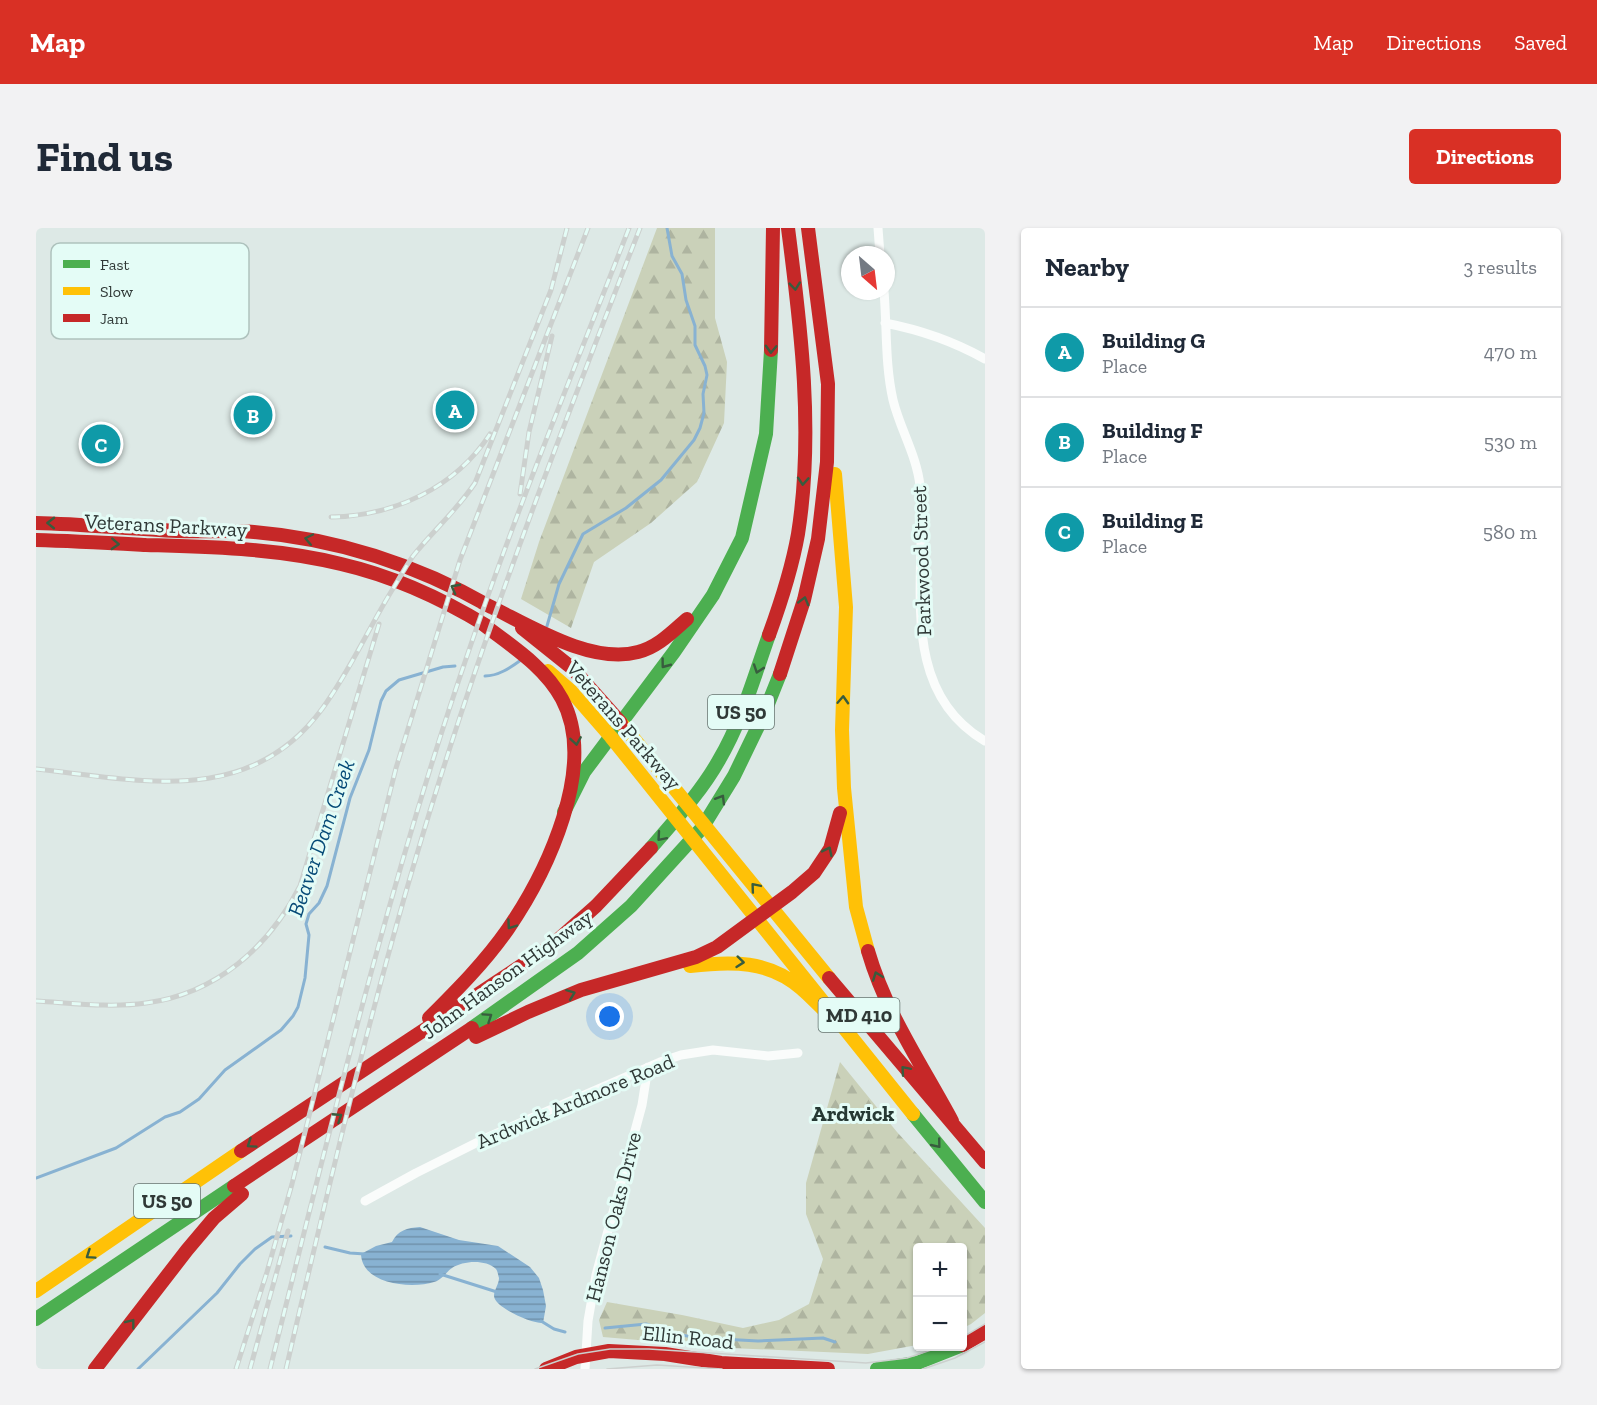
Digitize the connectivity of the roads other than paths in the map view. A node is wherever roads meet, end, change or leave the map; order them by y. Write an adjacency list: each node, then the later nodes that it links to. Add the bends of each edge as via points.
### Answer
1 (773, 228): 10 (main road, one-way to 10, via 769,399)
2 (788, 228): 24 (main road, John Hanson Highway / US 50, one-way to 24, via 804,388 800,518 785,589 751,689 725,750 686,809 583,919 535,957)
3 (808, 228): 9 (main road, John Hanson Highway / US 50)
4 (878, 228): 5 (street)
5 (879, 246)
6 (884, 300): 7 (street, Parkwood Street)
7 (885, 323): 8 (street, via 940,337); 17 (street, Parkwood Street, via 893,399 918,469 920,595 928,665 943,701 964,726)
8 (985, 359)
9 (828, 384): 18 (main road, one-way to 9, via 846,607); 26 (main road, John Hanson Highway / US 50, one-way to 9, via 601,934 680,854 718,804 764,714 804,600 824,498)
10 (752, 502): 13 (main road, via 726,563 705,597 675,631 648,650 614,654 587,651); 15 (main road, one-way to 15, via 742,538 713,595)
11 (36, 523): 13 (main road, Veterans Parkway / MD 410, one-way to 11, via 407,566 298,537 261,532)
12 (36, 540): 14 (main road, Veterans Parkway, one-way to 14, via 269,551 361,570 439,599 479,621)
13 (483, 603): 15 (main road, Veterans Parkway / MD 410, via 572,668)
14 (557, 685): 16 (main road, Veterans Parkway / MD 410, via 582,703); 19 (main road, one-way to 19, via 577,744 575,771)
15 (621, 723): 16 (main road); 20 (main road, Veterans Parkway / MD 410, one-way to 15)
16 (610, 737): 19 (main road, via 584,772); 21 (main road, Veterans Parkway / MD 410)
17 (985, 741)
18 (844, 788): 20 (main road, one-way to 18, via 823,862 835,836); 28 (main road, one-way to 18, via 902,1035 867,948 854,898)
19 (564, 812): 24 (main road, one-way to 24, via 543,869 513,924 470,977)
20 (772, 906): 21 (main road); 28 (main road, Veterans Parkway / MD 410, one-way to 20, via 865,1022)
21 (756, 918): 22 (main road, via 717,947 696,957); 23 (main road, Veterans Parkway / MD 410)
22 (620, 978): 23 (main road, one-way to 23, via 714,962 757,964 800,985); 26 (main road, one-way to 22, via 447,1055 491,1029 561,998)
23 (837, 1021): 32 (main road, Veterans Parkway / MD 410, one-way to 32)
24 (392, 1051): 33 (main road, John Hanson Highway / US 50, one-way to 33)
25 (798, 1053): 27 (street, Ardwick Ardmore Road, via 768,1056 698,1052)
26 (423, 1062): 30 (main road, John Hanson Highway / US 50, one-way to 26)
27 (648, 1066): 31 (street, Ardwick Ardmore Road, via 488,1137); 38 (street, Hanson Oaks Drive, via 642,1105 596,1275)
28 (952, 1121): 29 (main road, Veterans Parkway / MD 410)
29 (985, 1162)
30 (262, 1167): 34 (main road, John Hanson Highway / US 50); 39 (main road, one-way to 30, via 214,1218 245,1191)
31 (365, 1201)
32 (985, 1202)
33 (36, 1292)
34 (36, 1320)
35 (985, 1332): 36 (main road)
36 (967, 1342)
37 (948, 1351): 43 (main road, via 917,1363)
38 (586, 1354): 40 (main road, Ellin Road); 41 (street, Hanson Oaks Drive); 42 (main road, Ellin Road, via 646,1352 721,1363)
39 (95, 1369)
40 (546, 1369)
41 (585, 1369)
42 (828, 1369)
43 (877, 1369)

